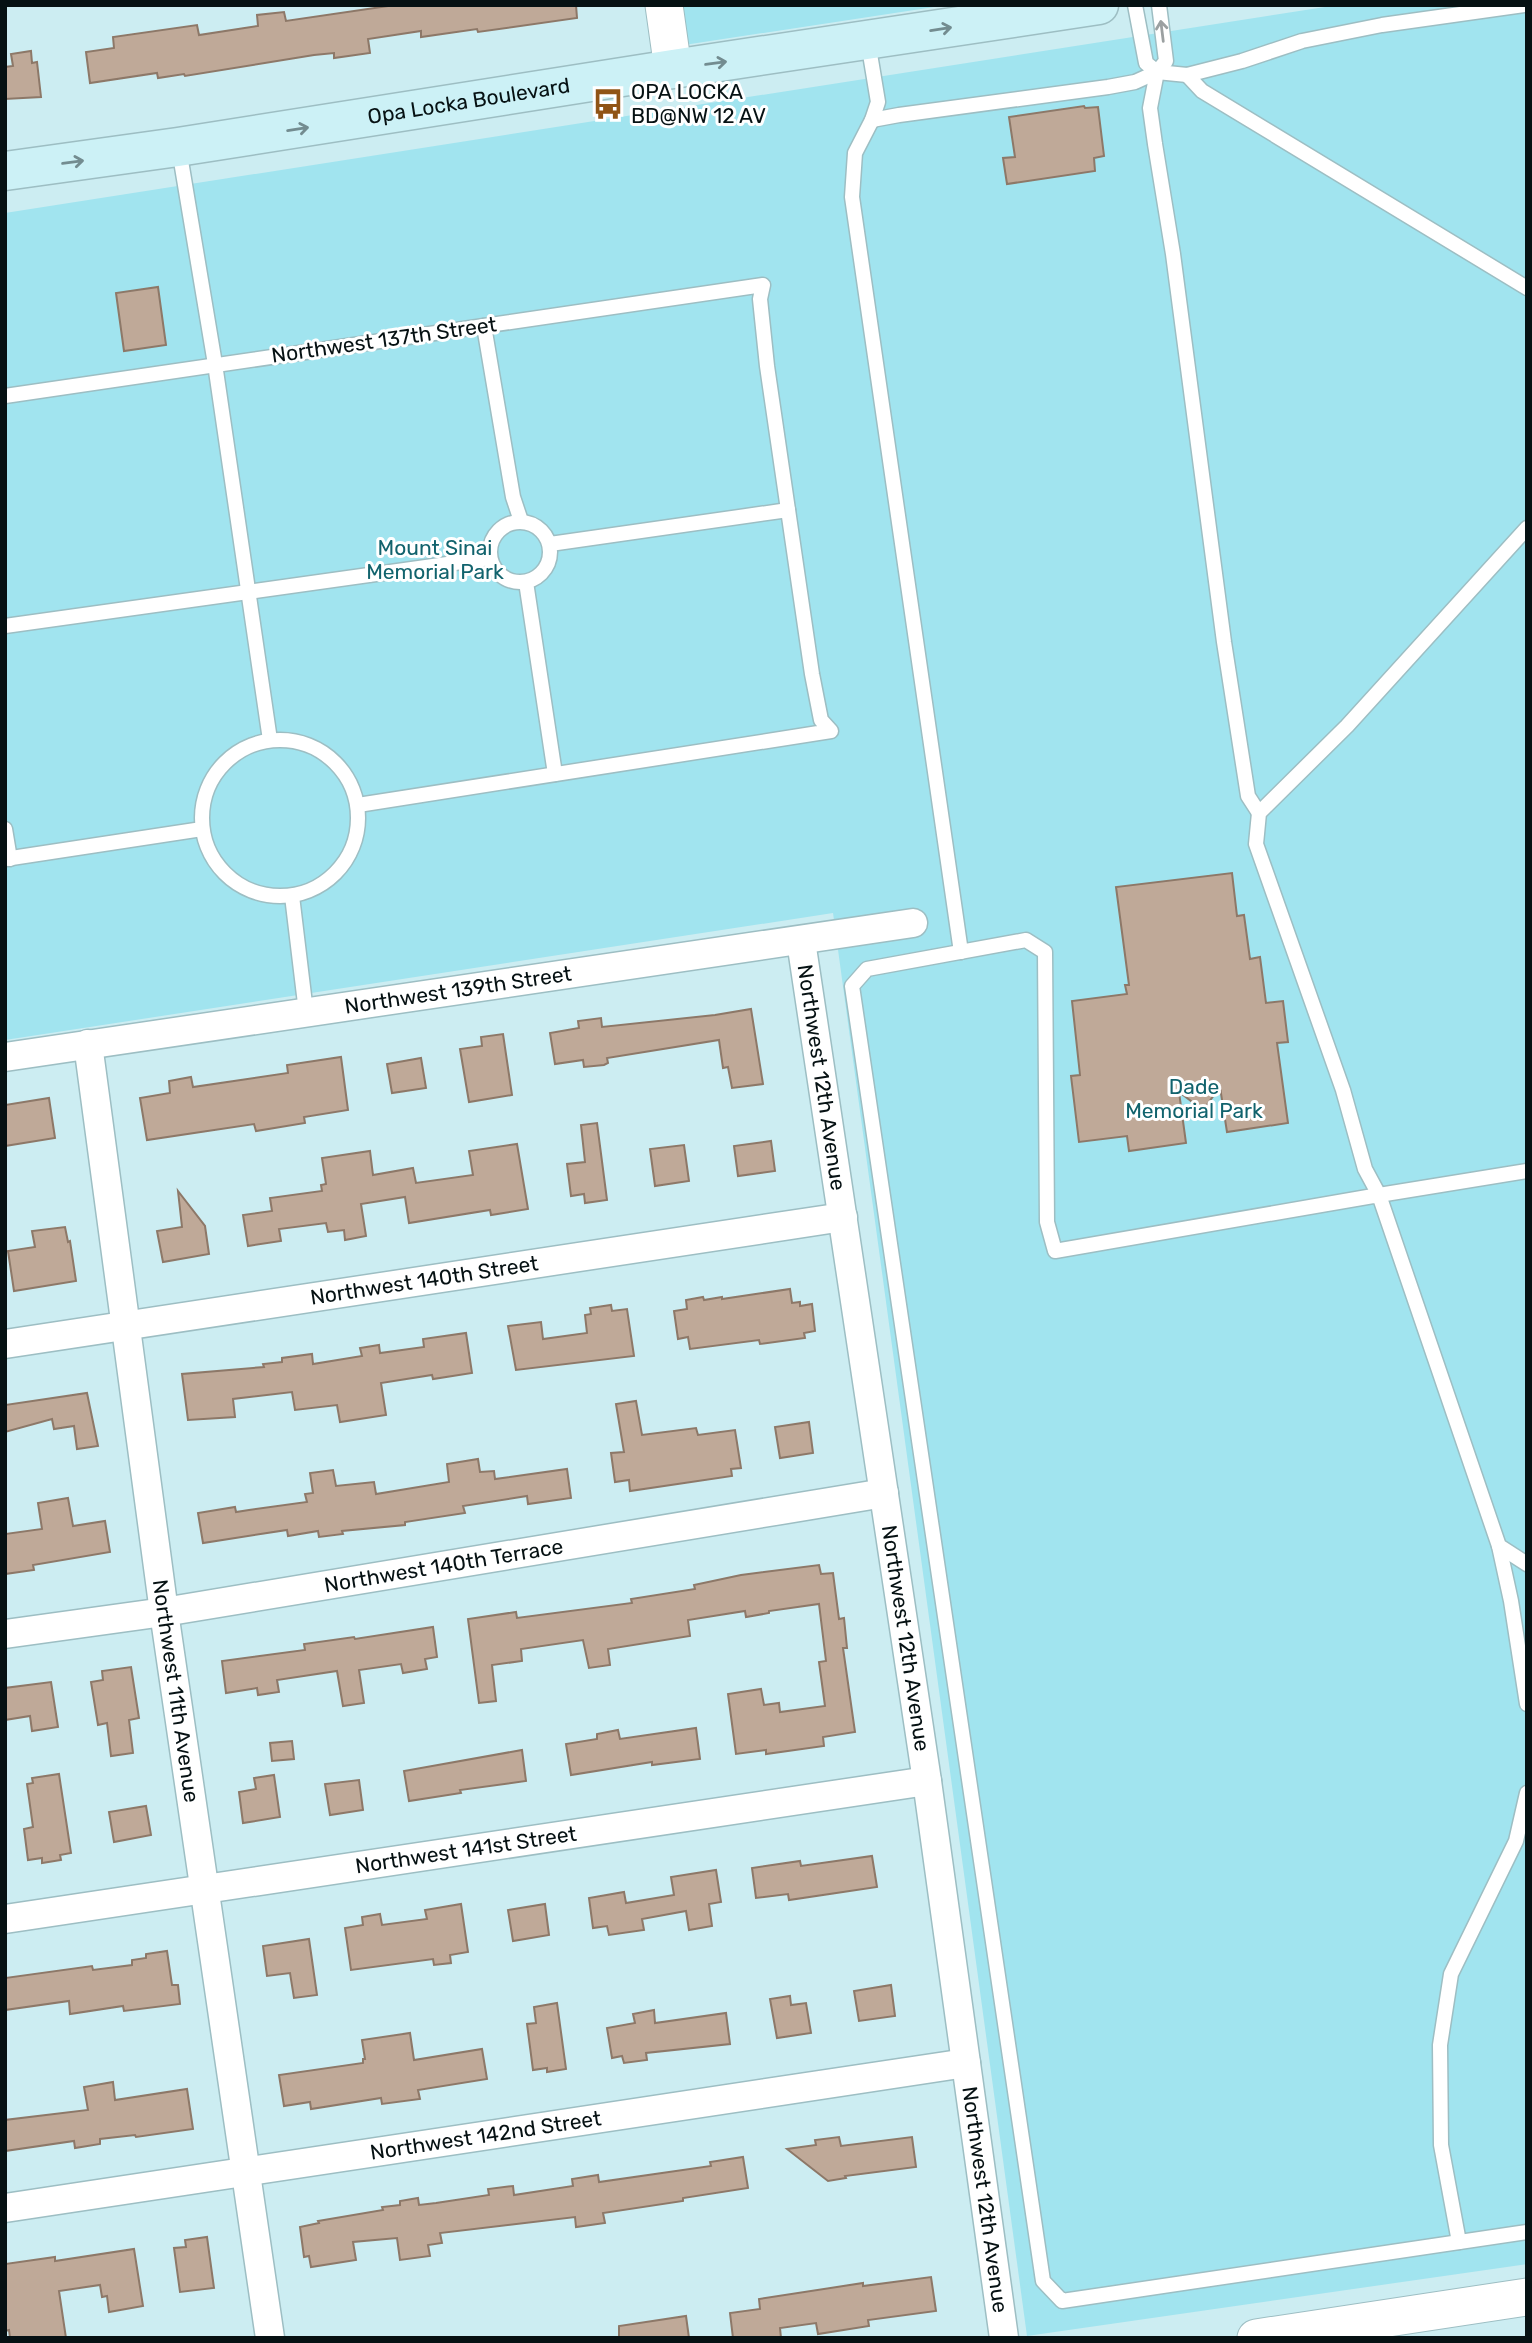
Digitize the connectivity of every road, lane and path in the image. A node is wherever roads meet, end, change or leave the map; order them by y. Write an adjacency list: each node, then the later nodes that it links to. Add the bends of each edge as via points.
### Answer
1 (664, 5): 7 (street)
2 (1100, 5): 6 (main road, Opa Locka Boulevard, one-way to 2)
3 (1135, 5): 8 (lane, via 1146,63)
4 (1159, 5): 8 (lane, one-way to 4, via 1166,61)
5 (1524, 5): 9 (lane, via 1382,24 1302,41)
6 (867, 40): 7 (main road, Opa Locka Boulevard, one-way to 6); 10 (lane, via 878,103)
7 (673, 69): 11 (main road, Opa Locka Boulevard, one-way to 7)
8 (1157, 72): 9 (lane); 10 (lane, via 1108,87); 28 (lane, via 1150,108 1248,796)
9 (1187, 75): 13 (lane, via 1202,91)
10 (872, 120): 35 (lane, via 855,153 852,197)
11 (178, 148): 12 (main road, Opa Locka Boulevard, one-way to 11); 15 (lane)
12 (5, 171)
13 (1527, 288)
14 (484, 326): 15 (lane, Northwest 137th Street); 17 (lane, Northwest 137th Street, via 763,285 760,299); 18 (lane)
15 (215, 364): 16 (lane, Northwest 137th Street); 23 (lane)
16 (5, 396)
17 (788, 510): 20 (lane); 26 (lane, via 821,720 831,731)
18 (521, 521): 20 (lane, via 540,528); 21 (lane, via 501,528 494,536)
19 (1527, 528): 28 (lane, via 1347,726)
20 (550, 544): 22 (lane, via 544,572)
21 (490, 558): 22 (lane, via 503,577); 23 (lane)
22 (526, 582): 26 (lane)
23 (248, 592): 24 (lane); 25 (lane)
24 (5, 626)
25 (270, 740): 27 (lane, via 300,742 327,755 348,777); 30 (lane, via 240,750 217,771 204,798)
26 (555, 774): 27 (lane)
27 (358, 805): 32 (lane, via 357,836 344,864 321,885)
28 (1259, 813): 40 (lane, via 1256,844 1343,1090 1365,1169)
29 (5, 829): 31 (lane)
30 (202, 829): 31 (lane); 32 (lane, via 212,858 233,881 261,894)
31 (8, 859)
32 (292, 896): 36 (lane)
33 (914, 923): 34 (street, Northwest 139th Street)
34 (801, 941): 36 (street, Northwest 139th Street); 41 (street, Northwest 12th Avenue)
35 (961, 952): 40 (lane, via 1026,940 1045,952 1047,1222 1055,1251); 58 (lane, via 867,969 852,986 1043,2281 1062,2301)
36 (306, 1012): 37 (street, Northwest 139th Street)
37 (88, 1044): 38 (street, Northwest 139th Street); 42 (street, Northwest 11th Avenue)
38 (5, 1057)
39 (1527, 1171): 40 (lane)
40 (1379, 1195): 45 (lane)
41 (843, 1217): 42 (street, Northwest 140th Street); 44 (street, Northwest 12th Avenue)
42 (126, 1327): 43 (street, Northwest 140th Street); 47 (street, Northwest 11th Avenue)
43 (5, 1344)
44 (884, 1493): 47 (street, Northwest 140th Terrace); 50 (street, Northwest 12th Avenue)
45 (1499, 1546): 46 (lane); 49 (lane)
46 (1527, 1564)
47 (164, 1612): 48 (street, Northwest 140th Terrace); 52 (street, Northwest 11th Avenue)
48 (5, 1634)
49 (1527, 1704)
50 (927, 1781): 52 (street, Northwest 141st Street); 54 (street, Northwest 12th Avenue)
51 (1527, 1793): 58 (lane, via 1516,1841 1451,1974 1440,2045 1441,2145)
52 (205, 1889): 53 (street, Northwest 141st Street); 55 (street, Northwest 11th Avenue)
53 (5, 1919)
54 (966, 2063): 55 (street, Northwest 142nd Street); 61 (street, Northwest 12th Avenue)
55 (246, 2172): 56 (street, Northwest 142nd Street); 60 (street, Northwest 11th Avenue)
56 (5, 2208)
57 (1527, 2232): 58 (lane)
58 (1459, 2242)
59 (1527, 2297): 62 (street)
60 (271, 2338)
61 (1004, 2338)
62 (1256, 2338)

